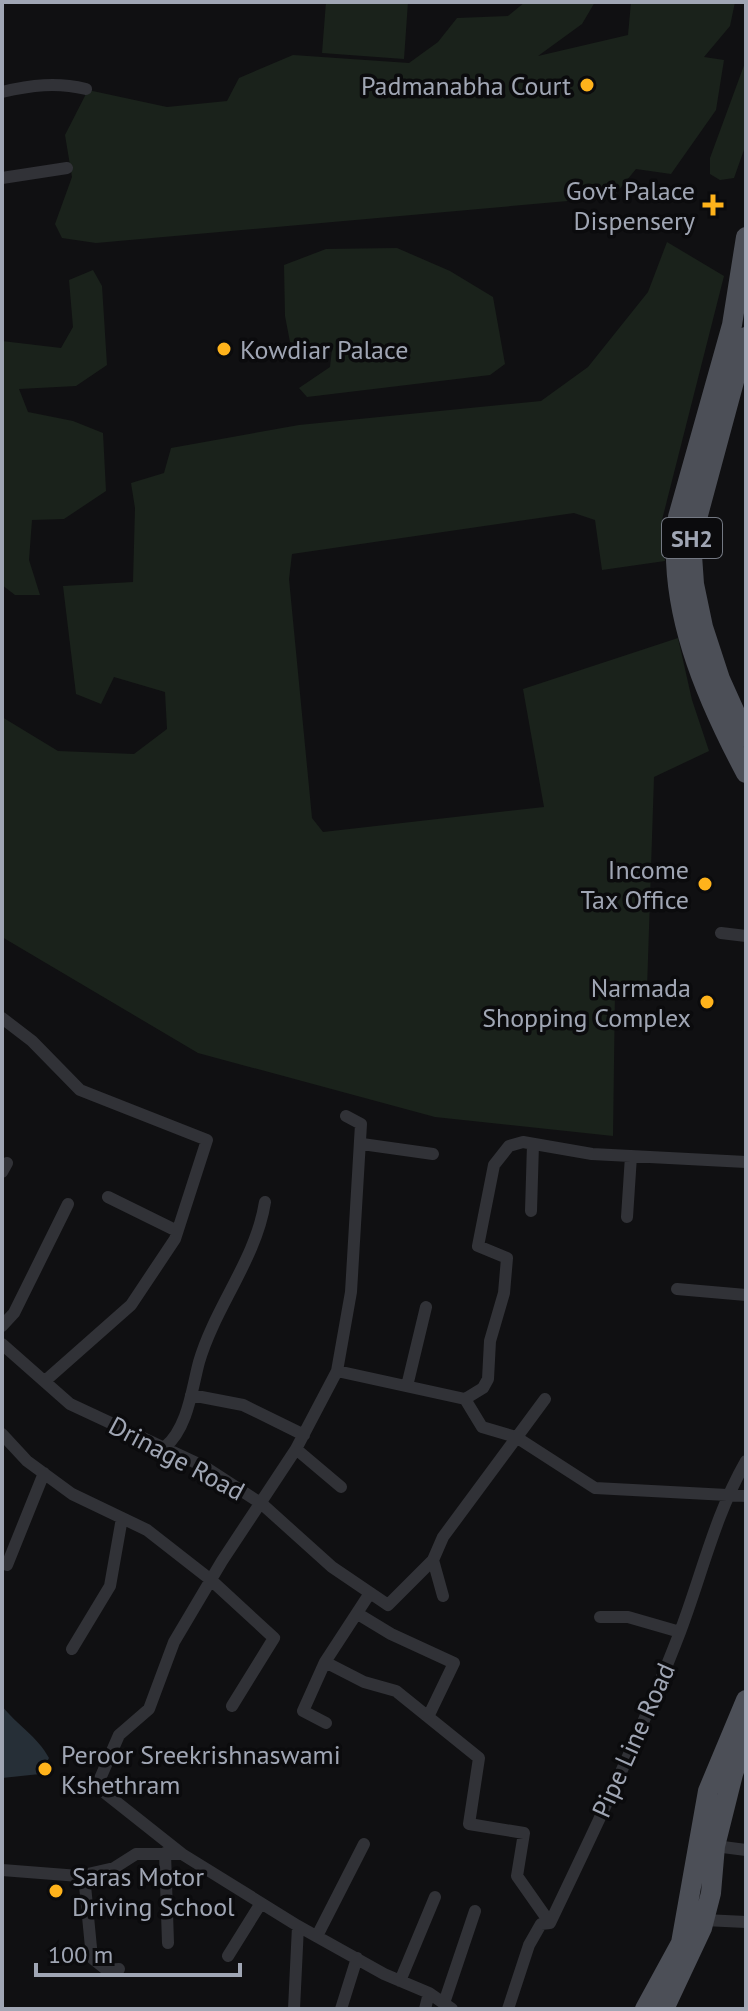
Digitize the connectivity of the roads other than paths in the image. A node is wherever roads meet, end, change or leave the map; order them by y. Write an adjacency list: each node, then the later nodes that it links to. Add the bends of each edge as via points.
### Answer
1 (86, 89): 2 (street, via 34,85)
2 (2, 92)
3 (67, 168): 4 (street)
4 (2, 178)
5 (746, 237): 8 (main road, via 732,325 678,517 675,546 684,618 695,656)
6 (746, 337): 7 (main road, SH2, via 691,541 703,627)
7 (746, 737)
8 (746, 773)
9 (721, 933): 10 (street)
10 (746, 936)
11 (2, 1018): 23 (street, via 80,1090 207,1140)
12 (346, 1116): 13 (street, via 361,1124)
13 (362, 1144): 15 (street); 29 (street, via 351,1292)
14 (533, 1144): 16 (street); 21 (street); 33 (street, via 509,1146 494,1165 478,1246 507,1258 506,1280 490,1341 488,1379)
15 (433, 1154)
16 (631, 1156): 17 (street); 22 (street)
17 (746, 1162)
18 (108, 1197): 23 (street)
19 (265, 1202): 32 (street, via 262,1223 211,1331)
20 (68, 1204): 27 (street, via 14,1313)
21 (531, 1211)
22 (627, 1217)
23 (177, 1231): 30 (street, via 131,1305)
24 (677, 1289): 25 (street)
25 (746, 1295)
26 (426, 1307): 31 (street)
27 (2, 1326)
28 (2, 1344): 30 (street, Drinage Road)
29 (337, 1371): 31 (street); 35 (street)
30 (45, 1381): 38 (street, Drinage Road, via 70,1404)
31 (407, 1386): 33 (street)
32 (191, 1395): 35 (street, via 243,1405); 38 (street, via 173,1441)
33 (465, 1399): 36 (street, via 482,1427)
34 (545, 1399): 36 (street)
35 (304, 1435): 39 (street)
36 (516, 1437): 44 (street, via 595,1488); 48 (street, via 443,1537)
37 (6, 1440): 40 (street); 42 (street)
38 (165, 1447): 46 (street, Drinage Road)
39 (296, 1449): 43 (street); 46 (street)
40 (2, 1458)
41 (746, 1461): 44 (street, Pipe Line Road)
42 (44, 1473): 47 (street, via 72,1494); 49 (street)
43 (341, 1487)
44 (727, 1495): 45 (street); 55 (street, Pipe Line Road)
45 (746, 1496)
46 (262, 1504): 50 (street); 51 (street, Drinage Road, via 332,1567)
47 (122, 1518): 50 (street, via 147,1530); 56 (street, via 110,1586)
48 (433, 1560): 51 (street, Drinage Road, via 388,1605); 52 (street)
49 (7, 1565)
50 (211, 1580): 59 (street, via 274,1638); 67 (street, via 174,1642 149,1709 119,1735 99,1781 100,1789)
51 (370, 1593): 53 (street)
52 (443, 1596)
53 (358, 1614): 57 (street); 60 (street, via 454,1663)
54 (600, 1617): 55 (street, via 628,1617)
55 (680, 1632): 75 (street, Pipe Line Road)
56 (72, 1649)
57 (325, 1662): 60 (street, via 396,1691); 61 (street, via 303,1711)
58 (746, 1700): 89 (main road, via 708,1791 681,1943)
59 (232, 1706)
60 (428, 1717): 75 (street, via 479,1758 469,1824 524,1833 517,1876)
61 (326, 1723)
62 (746, 1737): 64 (main road)
63 (364, 1844): 77 (street)
64 (715, 1846): 65 (street); 73 (main road)
65 (746, 1850)
66 (165, 1853): 67 (street); 69 (street, via 136,1854 114,1868); 78 (street)
67 (182, 1854): 71 (street)
68 (2, 1870): 69 (street)
69 (84, 1875): 81 (street, via 92,1958 107,1970)
70 (435, 1897): 82 (street)
71 (261, 1903): 76 (street); 79 (street)
72 (475, 1911): 84 (street)
73 (704, 1920): 74 (street); 90 (main road)
74 (746, 1922)
75 (550, 1923): 88 (street, Pipe Line Road, via 541,1924 529,1945)
76 (298, 1926): 77 (street); 85 (street)
77 (317, 1936): 80 (street)
78 (168, 1943)
79 (228, 1956)
80 (357, 1958): 82 (street); 86 (street)
81 (119, 1969)
82 (400, 1981): 83 (street)
83 (429, 1993): 84 (street); 87 (street)
84 (448, 2006)
85 (294, 2009)
86 (341, 2009)
87 (425, 2009)
88 (508, 2009)
89 (645, 2009)
90 (664, 2009)

